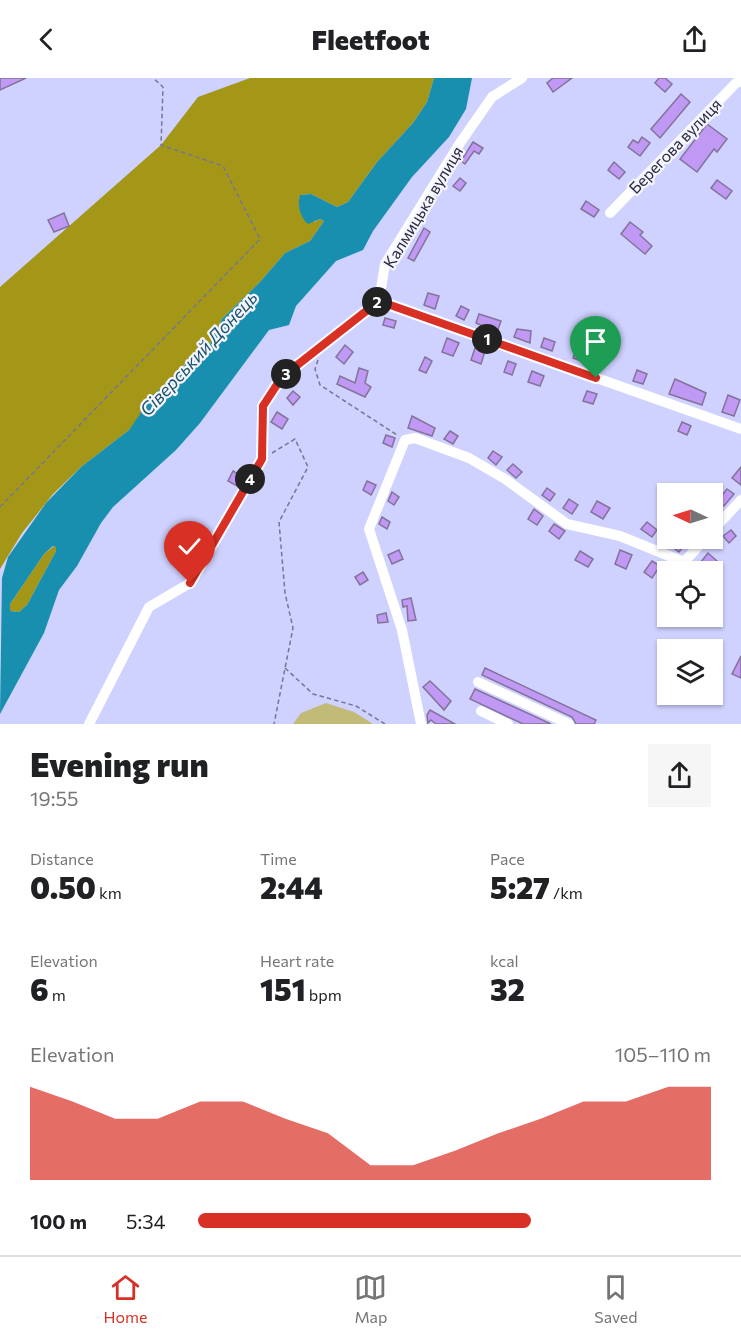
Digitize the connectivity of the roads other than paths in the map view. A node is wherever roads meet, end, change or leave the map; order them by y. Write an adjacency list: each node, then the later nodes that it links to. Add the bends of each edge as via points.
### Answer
1 (522, 78): 4 (street, Калмицька вулиця, via 492,97 460,143 385,264)
2 (741, 81): 3 (street, Берегова вулиця)
3 (610, 213)
4 (379, 301): 5 (street); 11 (street, via 282,377 263,406 262,459 190,583 149,607)
5 (741, 429)
6 (741, 500): 7 (street)
7 (723, 519)
8 (696, 549): 12 (street, via 684,562 620,536 567,524 470,458 415,438 405,440 369,529 402,630)
9 (478, 682): 14 (street)
10 (481, 711): 13 (street)
11 (89, 724)
12 (421, 724)
13 (508, 724)
14 (569, 724)

